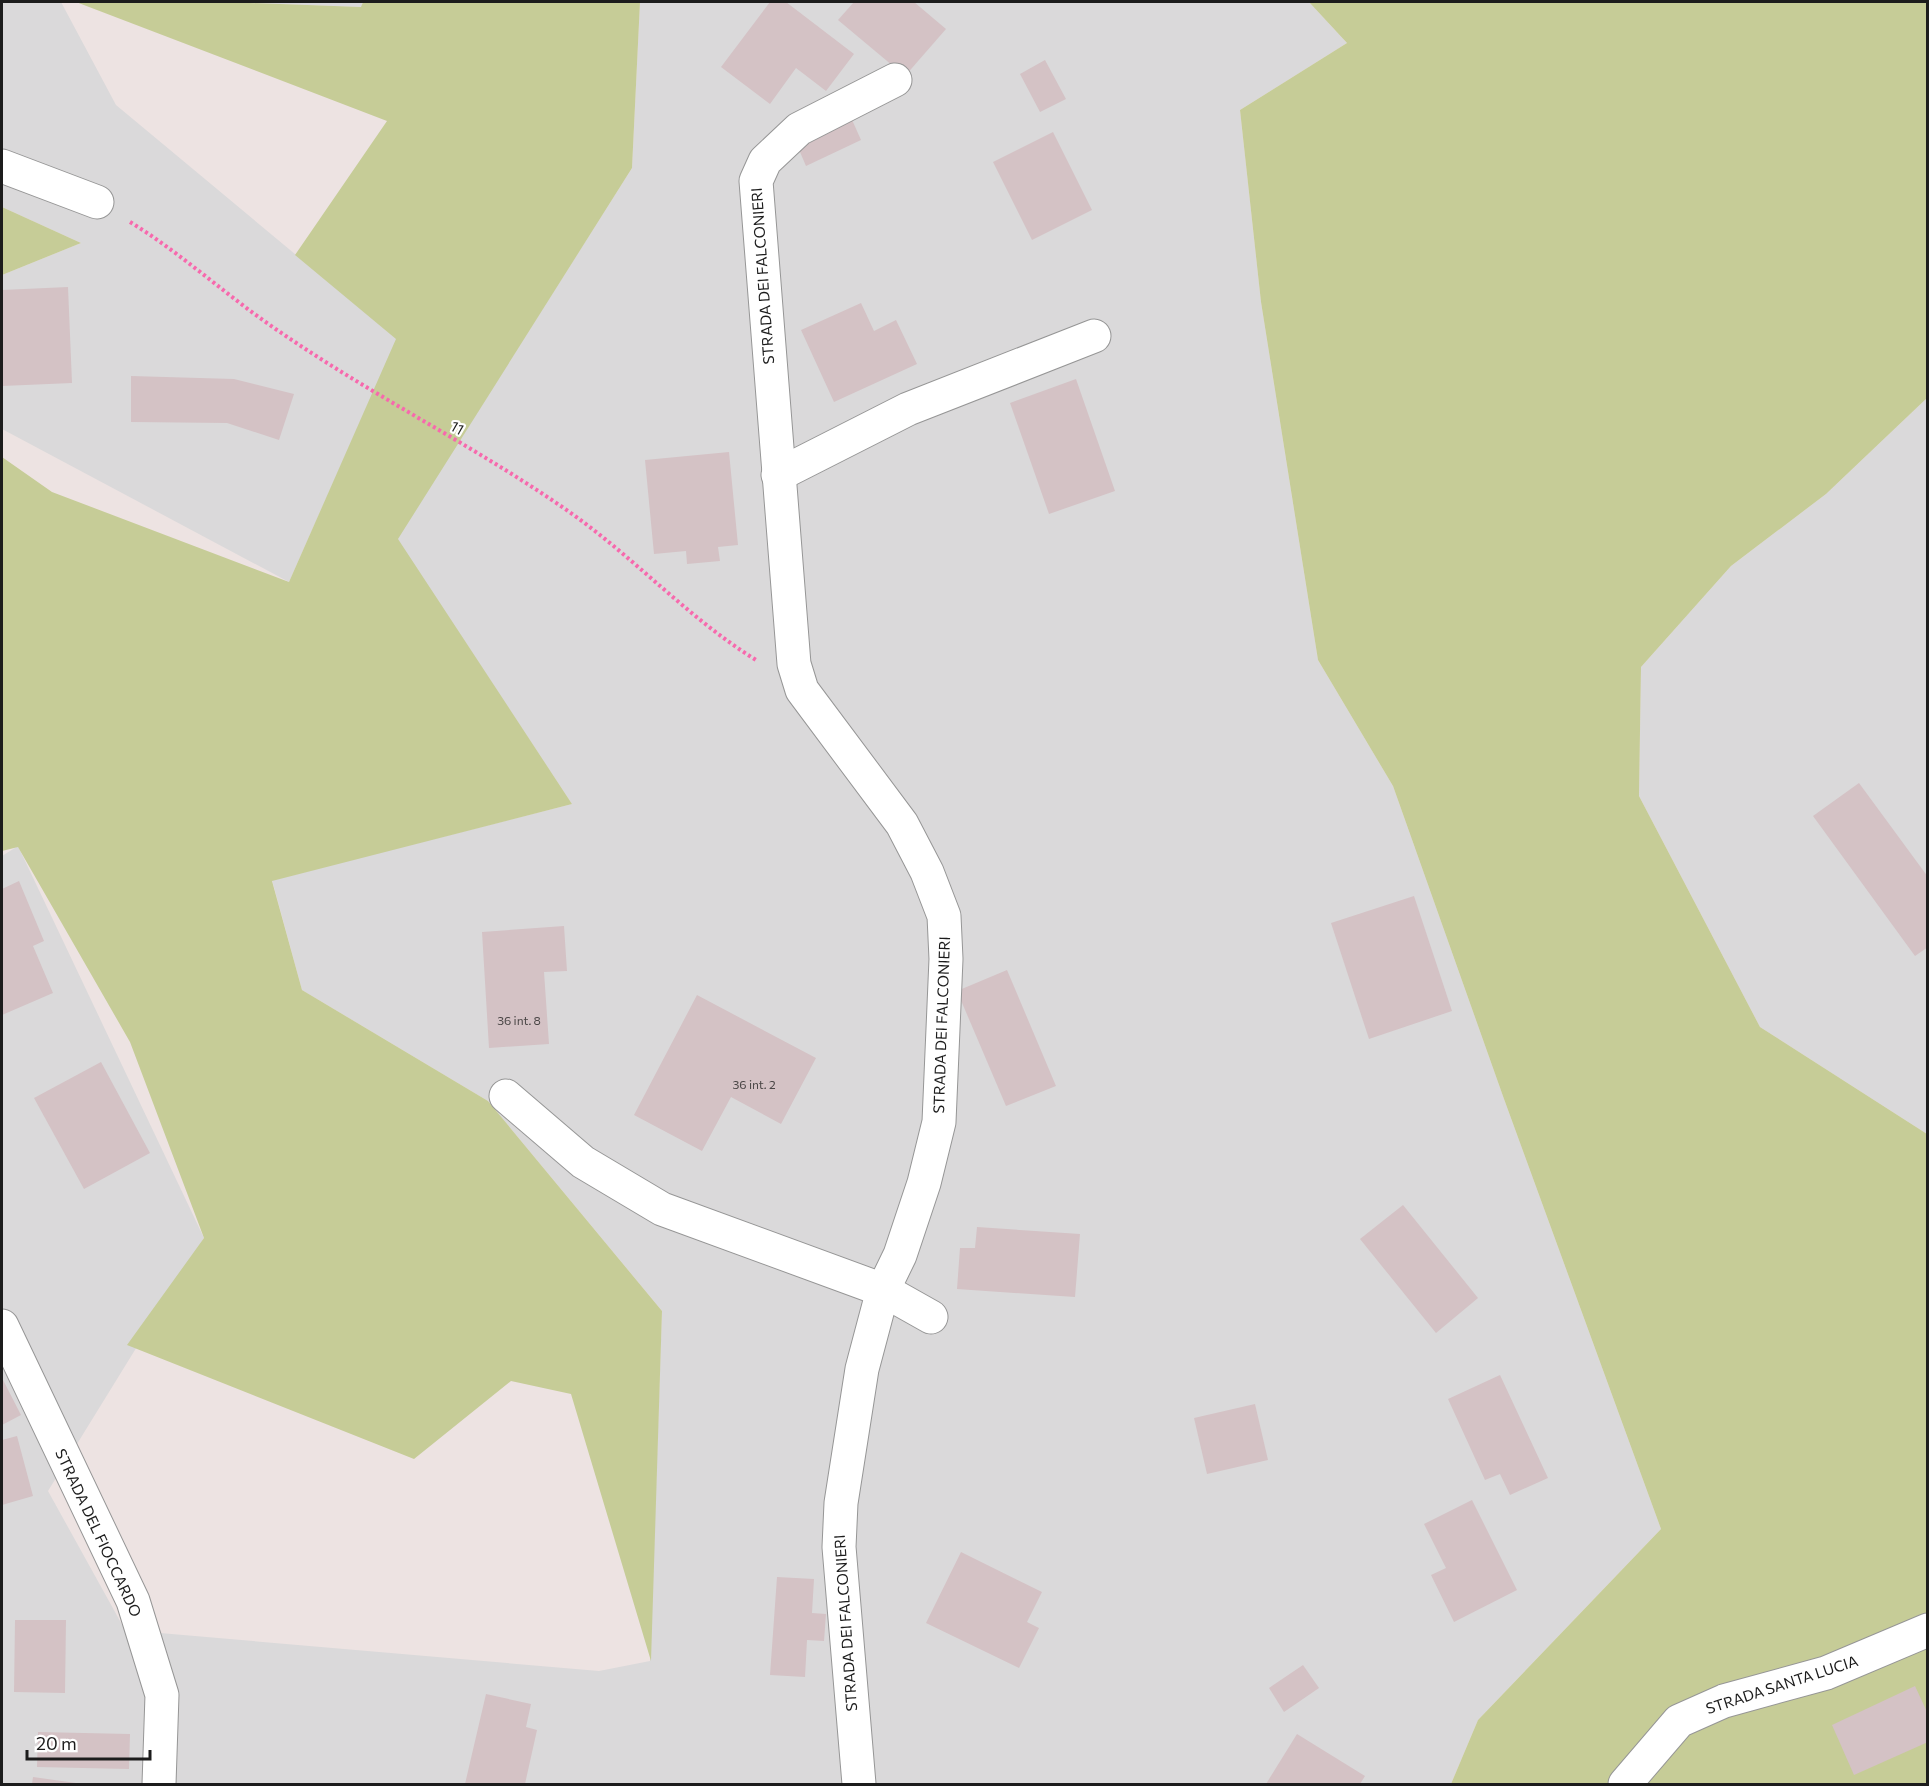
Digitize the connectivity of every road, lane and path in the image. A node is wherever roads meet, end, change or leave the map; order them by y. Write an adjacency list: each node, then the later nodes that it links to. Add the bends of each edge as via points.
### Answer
1 (895, 80): 5 (street, STRADA DEI FALCONIERI, via 799,129 765,161 756,181)
2 (2, 166): 3 (street)
3 (97, 202): 6 (path, 11, via 167,245 283,335 568,511 746,654 778,674)
4 (1094, 336): 5 (street, via 908,409)
5 (778, 476): 6 (street, STRADA DEI FALCONIERI, via 794,664)
6 (800, 682): 8 (street, STRADA DEI FALCONIERI, via 802,690 902,824 945,916 939,1122 900,1255)
7 (506, 1096): 8 (street, via 583,1162 662,1209)
8 (883, 1290): 9 (street); 13 (street, STRADA DEI FALCONIERI, via 862,1369 841,1503 839,1547)
9 (931, 1317)
10 (2, 1326): 12 (street, STRADA DEL FIOCCARDO, via 133,1601 162,1695)
11 (1928, 1630): 14 (street, STRADA SANTA LUCIA, via 1826,1673 1724,1701 1679,1721)
12 (159, 1785)
13 (859, 1785)
14 (1625, 1785)

